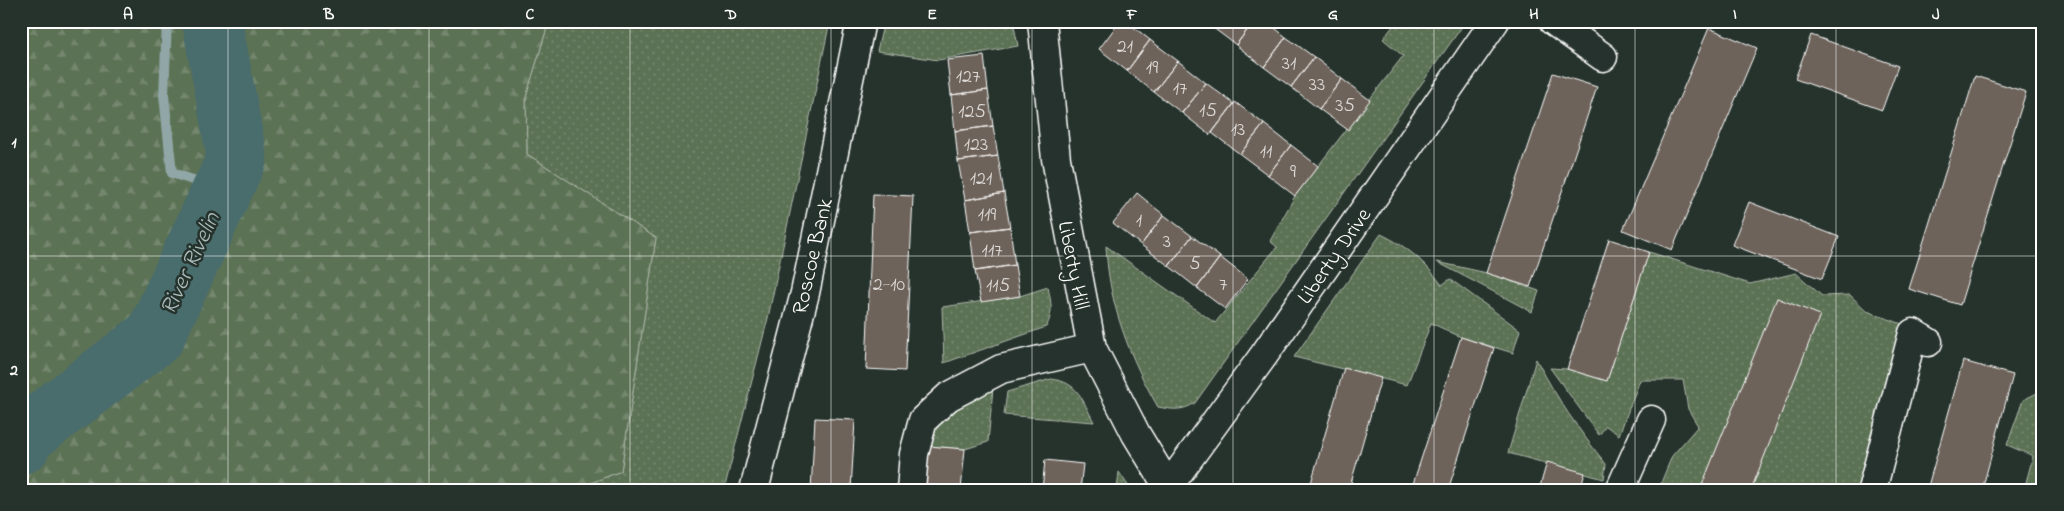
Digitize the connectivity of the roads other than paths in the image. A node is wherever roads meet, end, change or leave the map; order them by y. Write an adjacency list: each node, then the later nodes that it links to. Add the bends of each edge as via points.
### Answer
1 (861, 21): 10 (street, Roscoe Bank, via 805,293)
2 (1042, 21): 7 (street, Liberty Hill, via 1056,159)
3 (1496, 21): 9 (street, Liberty Drive)
4 (1553, 21): 5 (street)
5 (1603, 57)
6 (1928, 342): 13 (street, via 1913,333)
7 (1092, 348): 9 (street, Liberty Hill, via 1136,434); 11 (street, via 1001,369 948,397 923,420 914,454)
8 (1651, 420): 12 (street)
9 (1169, 488)
10 (754, 490)
11 (911, 490)
12 (1620, 490)
13 (1872, 490)

